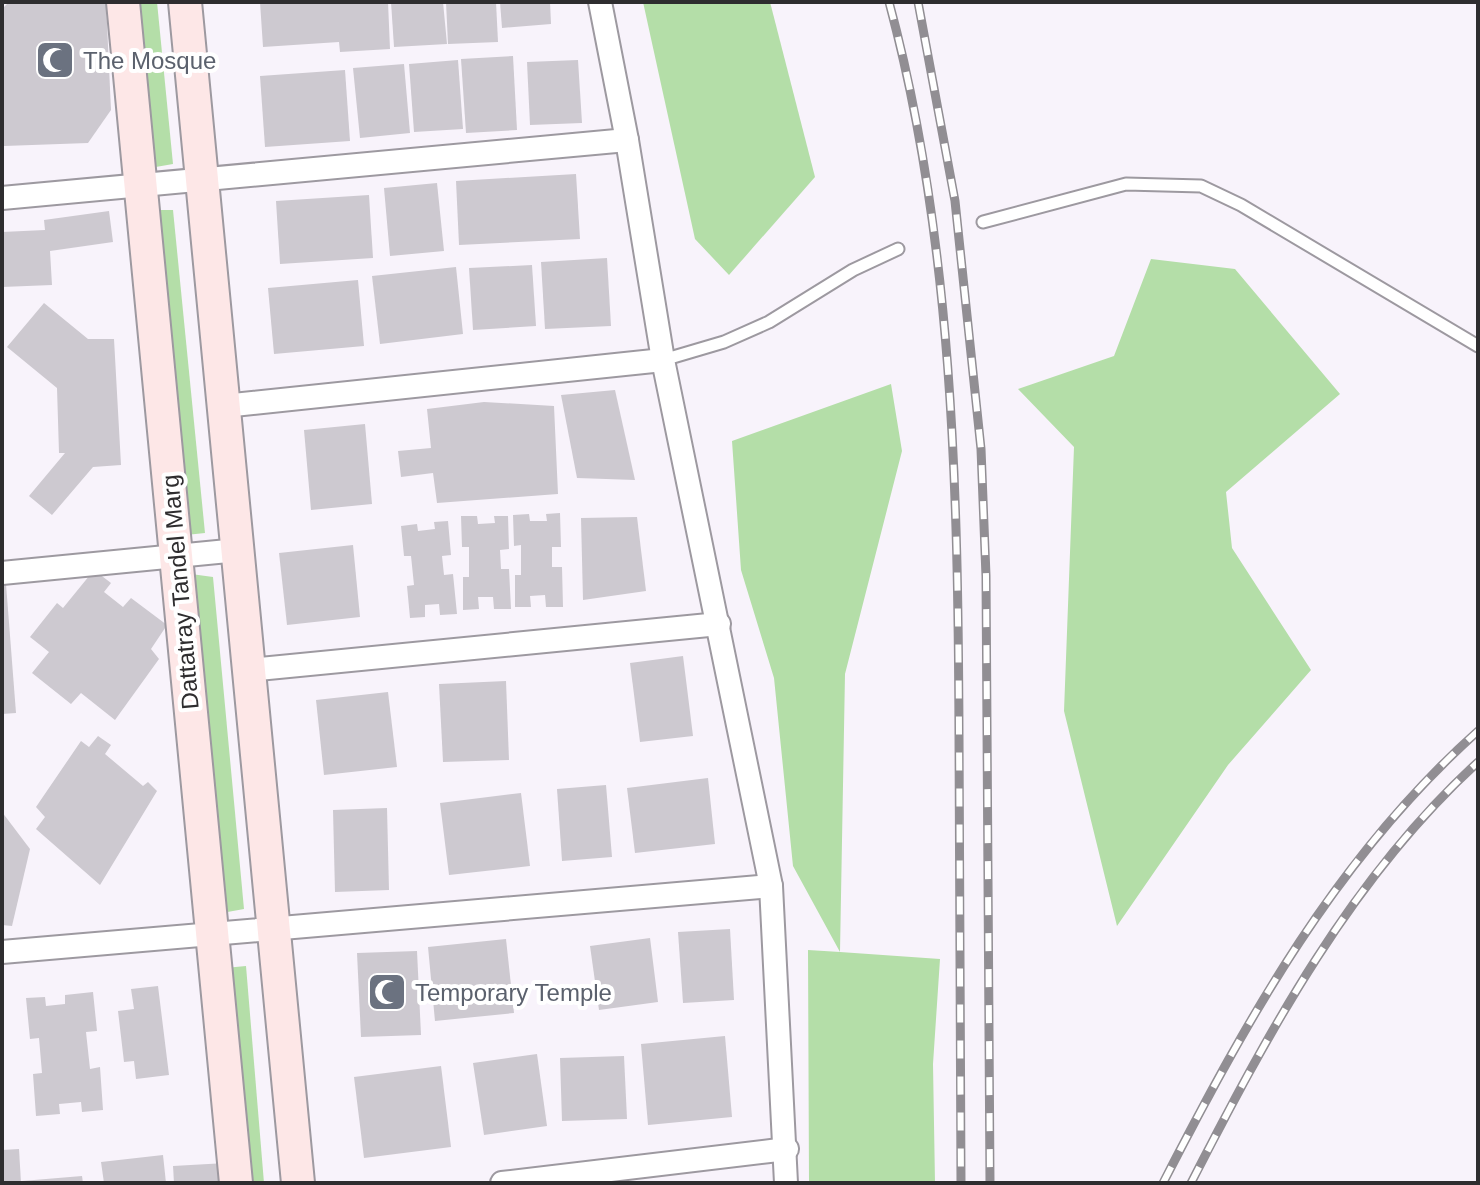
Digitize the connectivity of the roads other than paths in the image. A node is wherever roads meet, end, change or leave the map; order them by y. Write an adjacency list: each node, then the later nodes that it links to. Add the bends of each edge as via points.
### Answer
1 (123, 2): 6 (main road, Dattatray Tandel Marg)
2 (185, 2): 5 (main road)
3 (600, 2): 4 (street)
4 (627, 140): 5 (street); 11 (street)
5 (202, 180): 6 (street); 12 (main road)
6 (141, 186): 7 (street); 14 (main road, Dattatray Tandel Marg)
7 (2, 198)
8 (983, 222): 10 (lane, via 1126,184 1201,186)
9 (898, 249): 11 (lane, via 769,322)
10 (1478, 346)
11 (663, 360): 12 (street); 16 (street)
12 (224, 406): 13 (main road)
13 (238, 550): 14 (street); 17 (main road)
14 (177, 557): 15 (street); 20 (main road, Dattatray Tandel Marg)
15 (2, 573)
16 (719, 624): 17 (street); 18 (street)
17 (249, 670): 19 (main road)
18 (771, 886): 19 (street); 22 (street)
19 (274, 927): 20 (street); 24 (main road)
20 (213, 933): 21 (street); 23 (main road, Dattatray Tandel Marg)
21 (2, 952)
22 (787, 1149): 25 (street); 26 (street)
23 (236, 1183)
24 (298, 1183)
25 (502, 1183)
26 (786, 1183)

